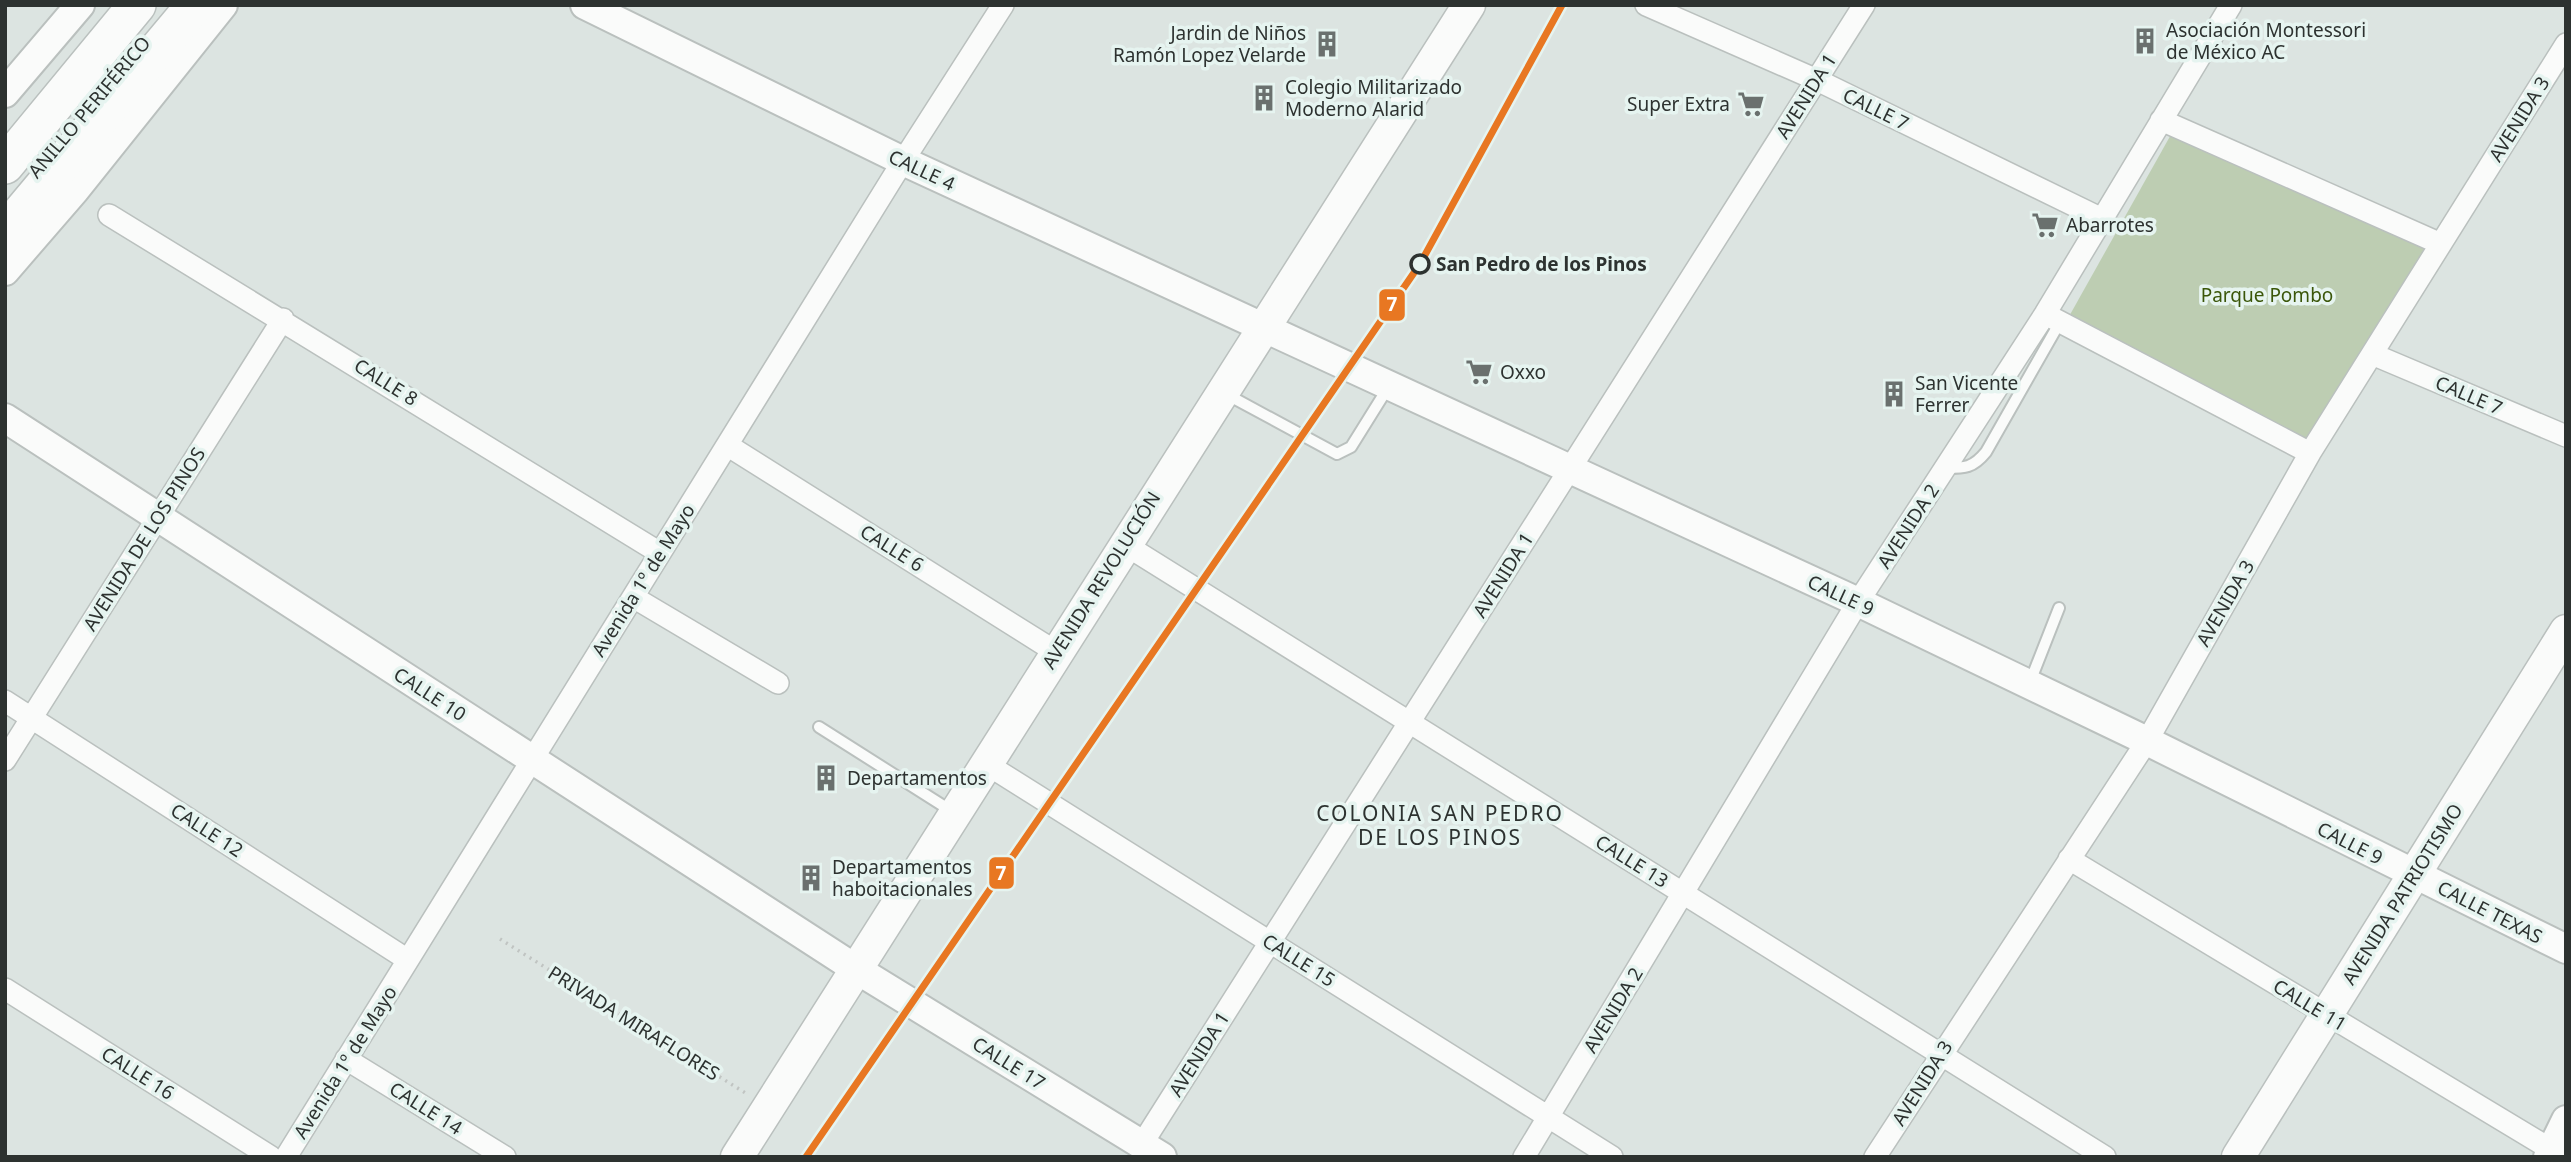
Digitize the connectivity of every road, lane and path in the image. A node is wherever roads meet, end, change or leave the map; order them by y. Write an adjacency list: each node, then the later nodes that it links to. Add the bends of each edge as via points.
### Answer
1 (80, 5): 15 (street)
2 (122, 5): 17 (highway, ANILLO PERIFÉRICO)
3 (137, 5): 19 (highway)
4 (174, 5): 20 (highway, ANILLO PERIFÉRICO)
5 (195, 5): 23 (highway)
6 (223, 5): 25 (street)
7 (1003, 5): 18 (street, Avenida 1º de Mayo)
8 (1469, 5): 28 (main road, AVENIDA REVOLUCIÓN)
9 (1646, 5): 14 (street, CALLE 7)
10 (1864, 5): 14 (street, AVENIDA 1)
11 (2231, 5): 16 (street, AVENIDA 2)
12 (595, 7): 18 (street, CALLE 4)
13 (2566, 44): 24 (street, AVENIDA 3)
14 (1817, 80): 22 (street, CALLE 7); 36 (street, AVENIDA 1)
15 (5, 93)
16 (2161, 121): 22 (street, AVENIDA 2); 24 (street)
17 (5, 146)
18 (903, 161): 28 (street, CALLE 4); 34 (street, Avenida 1º de Mayo)
19 (5, 165)
20 (5, 208)
21 (109, 215): 27 (street, CALLE 8)
22 (2102, 219): 26 (street, AVENIDA 2)
23 (5, 232)
24 (2441, 244): 29 (street, AVENIDA 3)
25 (5, 271)
26 (2052, 318): 35 (street); 41 (street, AVENIDA 2)
27 (283, 319): 37 (street, AVENIDA DE LOS PINOS); 39 (street, CALLE 8)
28 (1261, 328): 30 (street, CALLE 9); 31 (main road, AVENIDA REVOLUCIÓN)
29 (2372, 354): 33 (street, CALLE 7); 35 (street, AVENIDA 3)
30 (1389, 386): 31 (lane, via 1351,447 1338,454); 36 (street, CALLE 9)
31 (1221, 391): 38 (main road, AVENIDA REVOLUCIÓN)
32 (5, 418): 37 (street, CALLE 10)
33 (2566, 436)
34 (727, 445): 39 (street, Avenida 1º de Mayo); 44 (street, CALLE 6)
35 (2310, 453): 51 (street, AVENIDA 3)
36 (1570, 468): 41 (street, CALLE 9); 49 (street, AVENIDA 1)
37 (158, 517): 48 (street, AVENIDA DE LOS PINOS); 53 (street, CALLE 10)
38 (1125, 544): 44 (main road, AVENIDA REVOLUCIÓN); 49 (street, CALLE 13)
39 (660, 553): 40 (street, Avenida 1º de Mayo)
40 (633, 597): 45 (street); 53 (street, Avenida 1º de Mayo)
41 (1858, 603): 46 (street, CALLE 9); 58 (street, AVENIDA 2)
42 (2059, 608): 46 (lane)
43 (2566, 631): 57 (main road, AVENIDA PATRIOTISMO)
44 (1056, 652): 54 (main road, AVENIDA REVOLUCIÓN)
45 (778, 683)
46 (2029, 685): 51 (street, CALLE 9)
47 (5, 701): 48 (street, CALLE 12)
48 (32, 718): 52 (street, AVENIDA DE LOS PINOS); 62 (street, CALLE 12)
49 (1409, 722): 58 (street, CALLE 13); 60 (street, AVENIDA 1)
50 (819, 727): 55 (lane)
51 (2147, 741): 56 (street, AVENIDA 3); 57 (street, CALLE 9)
52 (5, 760)
53 (532, 760): 62 (street, Avenida 1º de Mayo); 63 (street, CALLE 10)
54 (985, 763): 55 (main road, AVENIDA REVOLUCIÓN); 60 (street, CALLE 15)
55 (954, 813): 63 (main road, AVENIDA REVOLUCIÓN)
56 (2069, 859): 65 (street, CALLE 11); 66 (street, AVENIDA 3)
57 (2414, 875): 61 (street, CALLE TEXAS); 65 (main road, AVENIDA PATRIOTISMO)
58 (1683, 893): 66 (street, CALLE 13); 69 (street, AVENIDA 2)
59 (500, 939): 68 (path, PRIVADA MIRAFLORES)
60 (1270, 942): 69 (street, CALLE 15); 71 (street, AVENIDA 1)
61 (2566, 950)
62 (408, 960): 67 (street, Avenida 1º de Mayo)
63 (856, 969): 68 (main road, AVENIDA REVOLUCIÓN); 71 (street, CALLE 17)
64 (5, 989): 73 (street, CALLE 16)
65 (2326, 1015): 72 (street, CALLE 11); 81 (main road, AVENIDA PATRIOTISMO)
66 (1940, 1054): 79 (street, AVENIDA 3); 80 (street, CALLE 13)
67 (346, 1059): 74 (street, Avenida 1º de Mayo); 75 (street, CALLE 14)
68 (768, 1108): 76 (main road, AVENIDA REVOLUCIÓN)
69 (1548, 1117): 77 (street, AVENIDA 2); 78 (street, CALLE 15)
70 (2566, 1120): 72 (street)
71 (1152, 1151)
72 (2550, 1153)
73 (271, 1157)
74 (286, 1157)
75 (505, 1157)
76 (737, 1157)
77 (1524, 1157)
78 (1612, 1157)
79 (1875, 1157)
80 (2105, 1157)
81 (2238, 1157)

